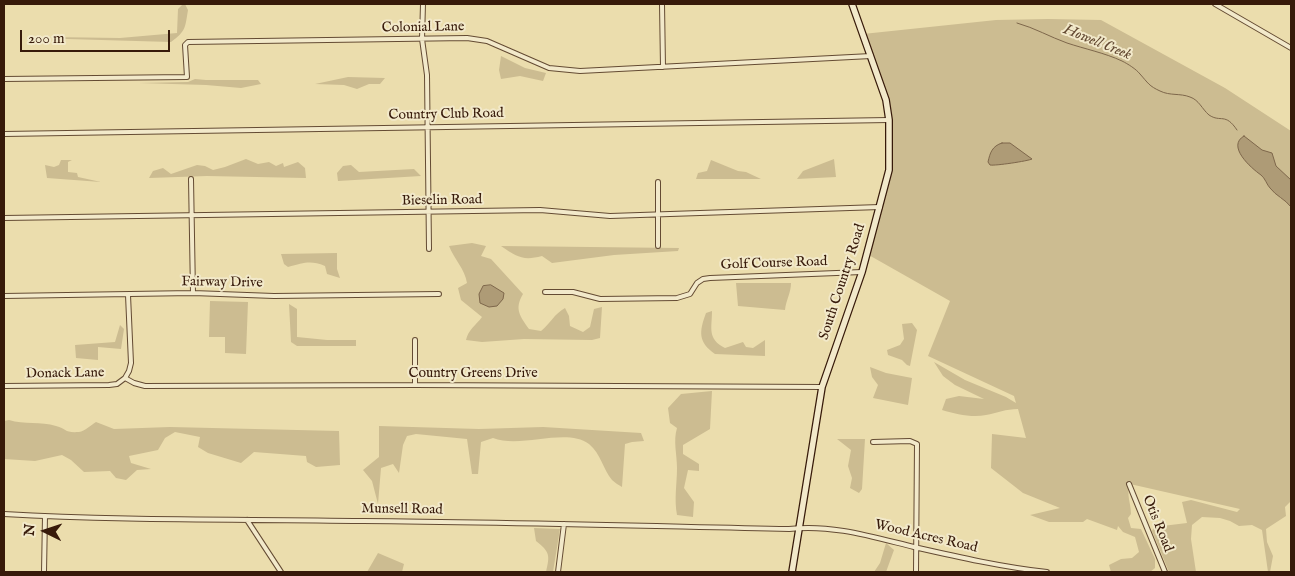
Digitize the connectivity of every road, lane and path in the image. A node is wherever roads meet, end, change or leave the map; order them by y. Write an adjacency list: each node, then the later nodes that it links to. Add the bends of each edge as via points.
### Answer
1 (423, 4): 5 (street)
2 (662, 4): 8 (street)
3 (852, 4): 7 (main road, South Country Road)
4 (1216, 4): 6 (street)
5 (422, 39): 8 (street, Colonial Lane, via 479,39 560,70); 9 (street, Colonial Lane, via 188,42 185,45 187,77); 11 (street, via 427,75)
6 (1291, 48)
7 (871, 56): 8 (street, Colonial Lane); 10 (main road, South Country Road, via 886,100)
8 (663, 67)
9 (4, 79)
10 (889, 120): 11 (street, Country Club Road); 15 (main road, South Country Road, via 889,170)
11 (427, 127): 12 (street, Country Club Road); 16 (street)
12 (4, 134)
13 (191, 179): 18 (street)
14 (658, 182): 17 (street)
15 (880, 206): 17 (street, Bieselin Road); 22 (main road, South Country Road)
16 (429, 212): 17 (street, Bieselin Road, via 540,210 610,216); 18 (street, Bieselin Road); 21 (street)
17 (658, 215): 20 (street)
18 (192, 216): 19 (street, Bieselin Road); 24 (street)
19 (4, 218)
20 (658, 246)
21 (429, 249)
22 (862, 272): 23 (street, Golf Course Road, via 710,278 698,283 690,294 677,298 600,299 573,292); 32 (main road, South Country Road)
23 (545, 292)
24 (193, 293): 25 (street, Fairway Drive, via 274,296); 26 (street, Fairway Drive)
25 (439, 294)
26 (128, 295): 27 (street, Fairway Drive); 29 (street, via 130,363)
27 (4, 296)
28 (415, 340): 30 (street)
29 (126, 378): 30 (street, Country Greens Drive, via 145,386); 31 (street, Donack Lane, via 109,385)
30 (415, 385): 32 (street, Country Greens Drive)
31 (4, 386)
32 (822, 387): 39 (main road, South Country Road)
33 (873, 442): 40 (street, via 910,441 917,444)
34 (1129, 484): 49 (street, Otis Road)
35 (4, 514): 36 (street, Munsell Road)
36 (45, 516): 37 (street, Munsell Road); 42 (street)
37 (247, 520): 38 (street, Munsell Road); 43 (street)
38 (564, 524): 39 (street, Munsell Road); 44 (street)
39 (799, 528): 40 (street, Wood Acres Road, via 857,533); 45 (main road, South Country Road)
40 (916, 547): 41 (street, Wood Acres Road); 46 (street)
41 (1007, 568): 47 (street); 48 (street, Wood Acres Road)
42 (44, 572)
43 (281, 572)
44 (558, 572)
45 (792, 572)
46 (916, 572)
47 (1004, 572)
48 (1047, 572)
49 (1165, 572)

